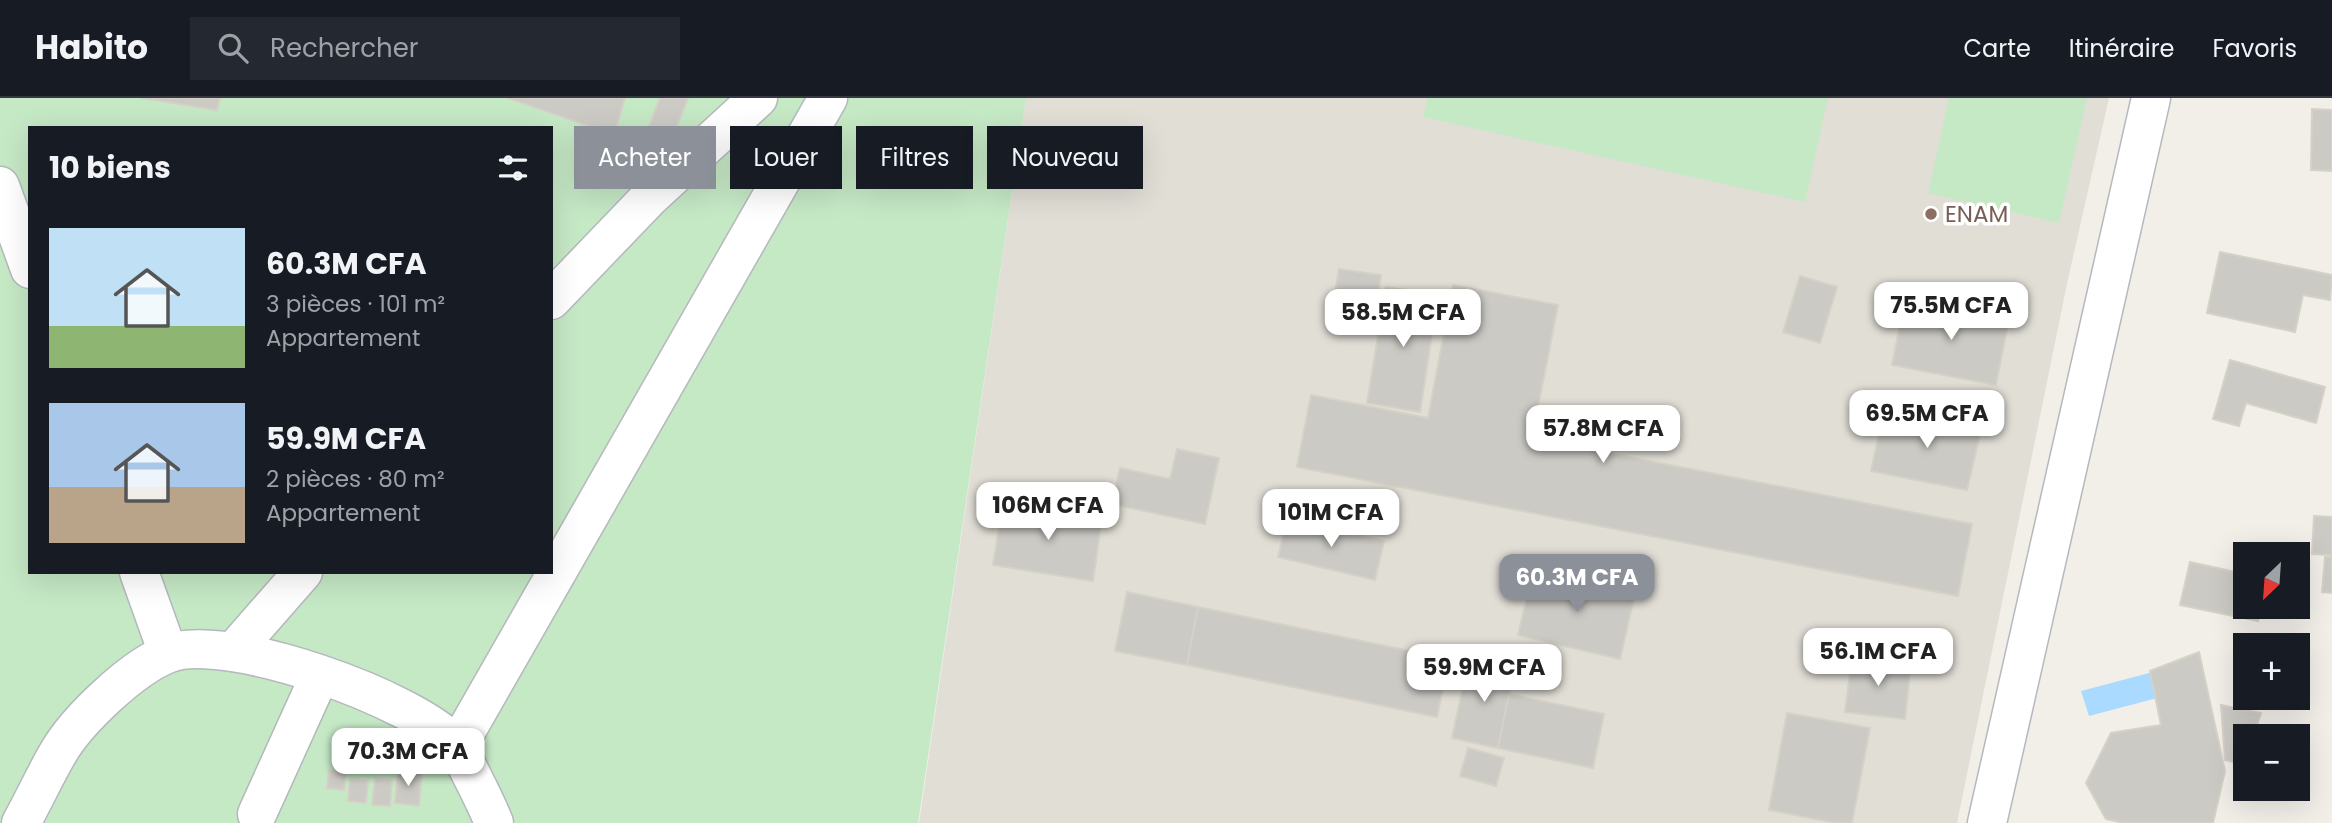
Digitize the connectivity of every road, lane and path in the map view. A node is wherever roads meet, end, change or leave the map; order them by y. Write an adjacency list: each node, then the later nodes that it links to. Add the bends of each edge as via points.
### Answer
1 (758, 98): 6 (street, via 649,198)
2 (828, 98): 12 (street)
3 (2151, 98): 16 (street)
4 (0, 186): 5 (street)
5 (28, 263)
6 (553, 298)
7 (140, 574): 10 (street)
8 (301, 574): 9 (street)
9 (233, 652): 10 (street); 11 (street)
10 (168, 653): 14 (street, via 122,682 92,712 60,750)
11 (320, 675): 12 (street, via 384,698 426,720); 13 (street)
12 (457, 747): 15 (street)
13 (257, 814)
14 (22, 823)
15 (494, 823)
16 (1987, 823)

